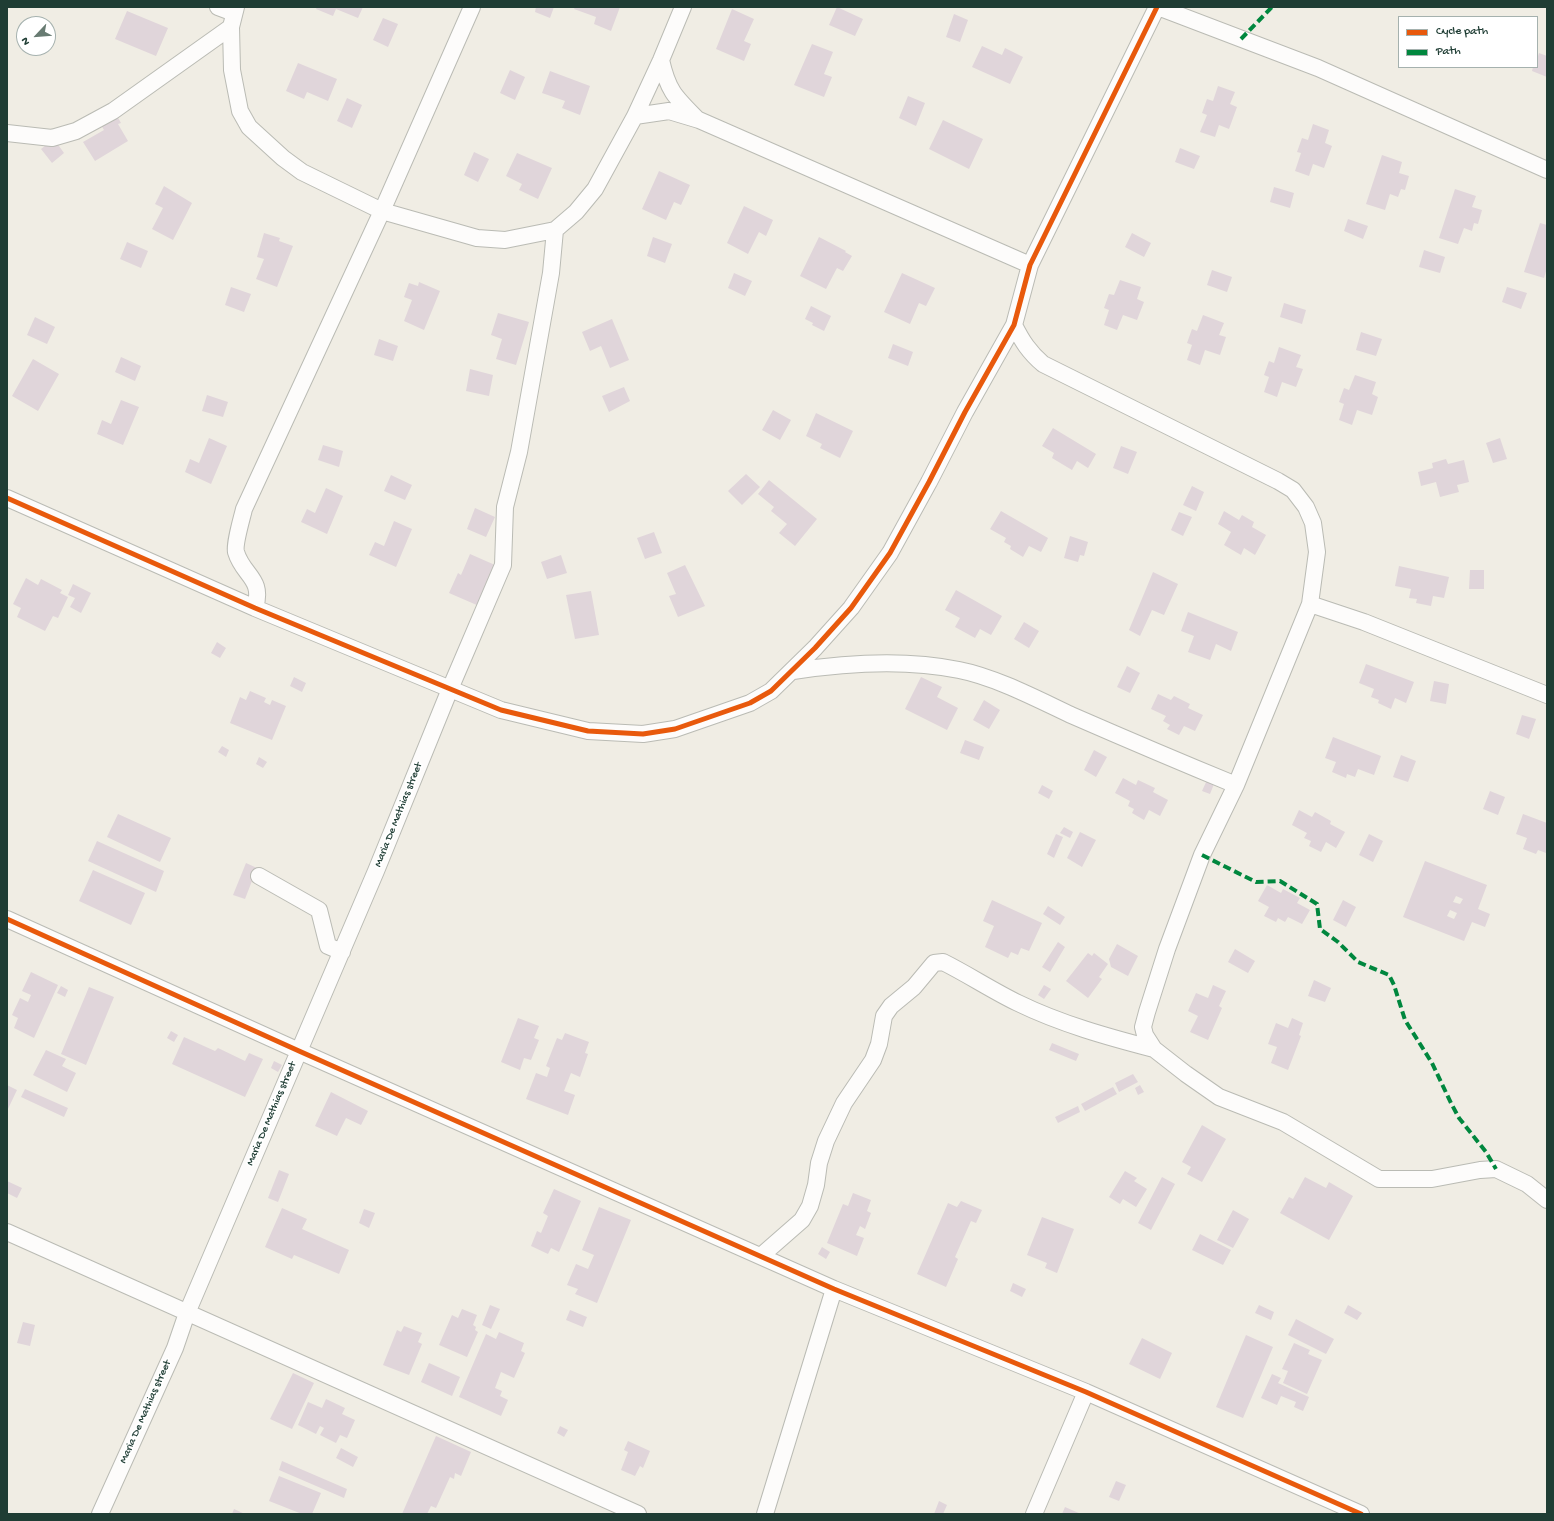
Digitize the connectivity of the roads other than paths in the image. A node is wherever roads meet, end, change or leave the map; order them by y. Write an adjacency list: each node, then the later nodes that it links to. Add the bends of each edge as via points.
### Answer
1 (218, 7): 5 (street)
2 (472, 7): 11 (street)
3 (683, 7): 6 (street)
4 (1157, 7): 10 (street, via 1318,68); 13 (street)
5 (234, 16): 9 (street, via 113,111 76,131 52,138); 11 (street, via 232,70 240,111 249,127 302,172)
6 (661, 60): 7 (street); 8 (street, via 668,86 676,98)
7 (635, 116): 8 (street, via 669,111); 12 (street, via 594,189 576,212)
8 (699, 120): 13 (street)
9 (7, 133)
10 (1547, 170)
11 (382, 211): 12 (street, via 477,238 505,240); 17 (street, via 244,509 235,551 256,585 258,597)
12 (555, 230): 19 (street, Maria De Mathias street, via 551,273 519,452 506,507 503,565)
13 (1030, 265): 14 (street)
14 (1014, 325): 16 (street, via 1024,345 1044,364 1293,490 1306,507 1313,523 1317,552); 18 (street, via 890,553 851,608)
15 (7, 498): 17 (street)
16 (1310, 604): 20 (street, via 1364,622); 21 (street)
17 (255, 608): 19 (street)
18 (793, 671): 19 (street, via 771,691 750,702 675,729 643,734 588,731 501,710); 21 (street, via 877,664 931,665 960,670 1002,684 1149,749)
19 (450, 689): 24 (street, Maria De Mathias street)
20 (1547, 695)
21 (1236, 784): 25 (street, via 1202,855 1146,1012 1145,1035)
22 (259, 876): 24 (street, via 319,910 328,946)
23 (7, 919): 26 (street)
24 (342, 952): 26 (street, Maria De Mathias street)
25 (1154, 1048): 27 (street, via 1219,1097 1283,1122 1379,1179 1432,1179 1496,1169 1526,1184); 29 (street, via 1112,1038 1060,1020 1018,1003 943,962 934,963 884,1016 873,1060 844,1103 826,1140 810,1206 802,1220)
26 (299, 1051): 29 (street); 31 (street, Maria De Mathias street)
27 (1547, 1200)
28 (7, 1232): 31 (street)
29 (762, 1256): 30 (street)
30 (834, 1289): 32 (street); 35 (street)
31 (187, 1312): 33 (street, Maria De Mathias street, via 175,1348); 34 (street)
32 (1086, 1392): 36 (street); 37 (street)
33 (100, 1514)
34 (638, 1514)
35 (766, 1514)
36 (1034, 1514)
37 (1361, 1514)

